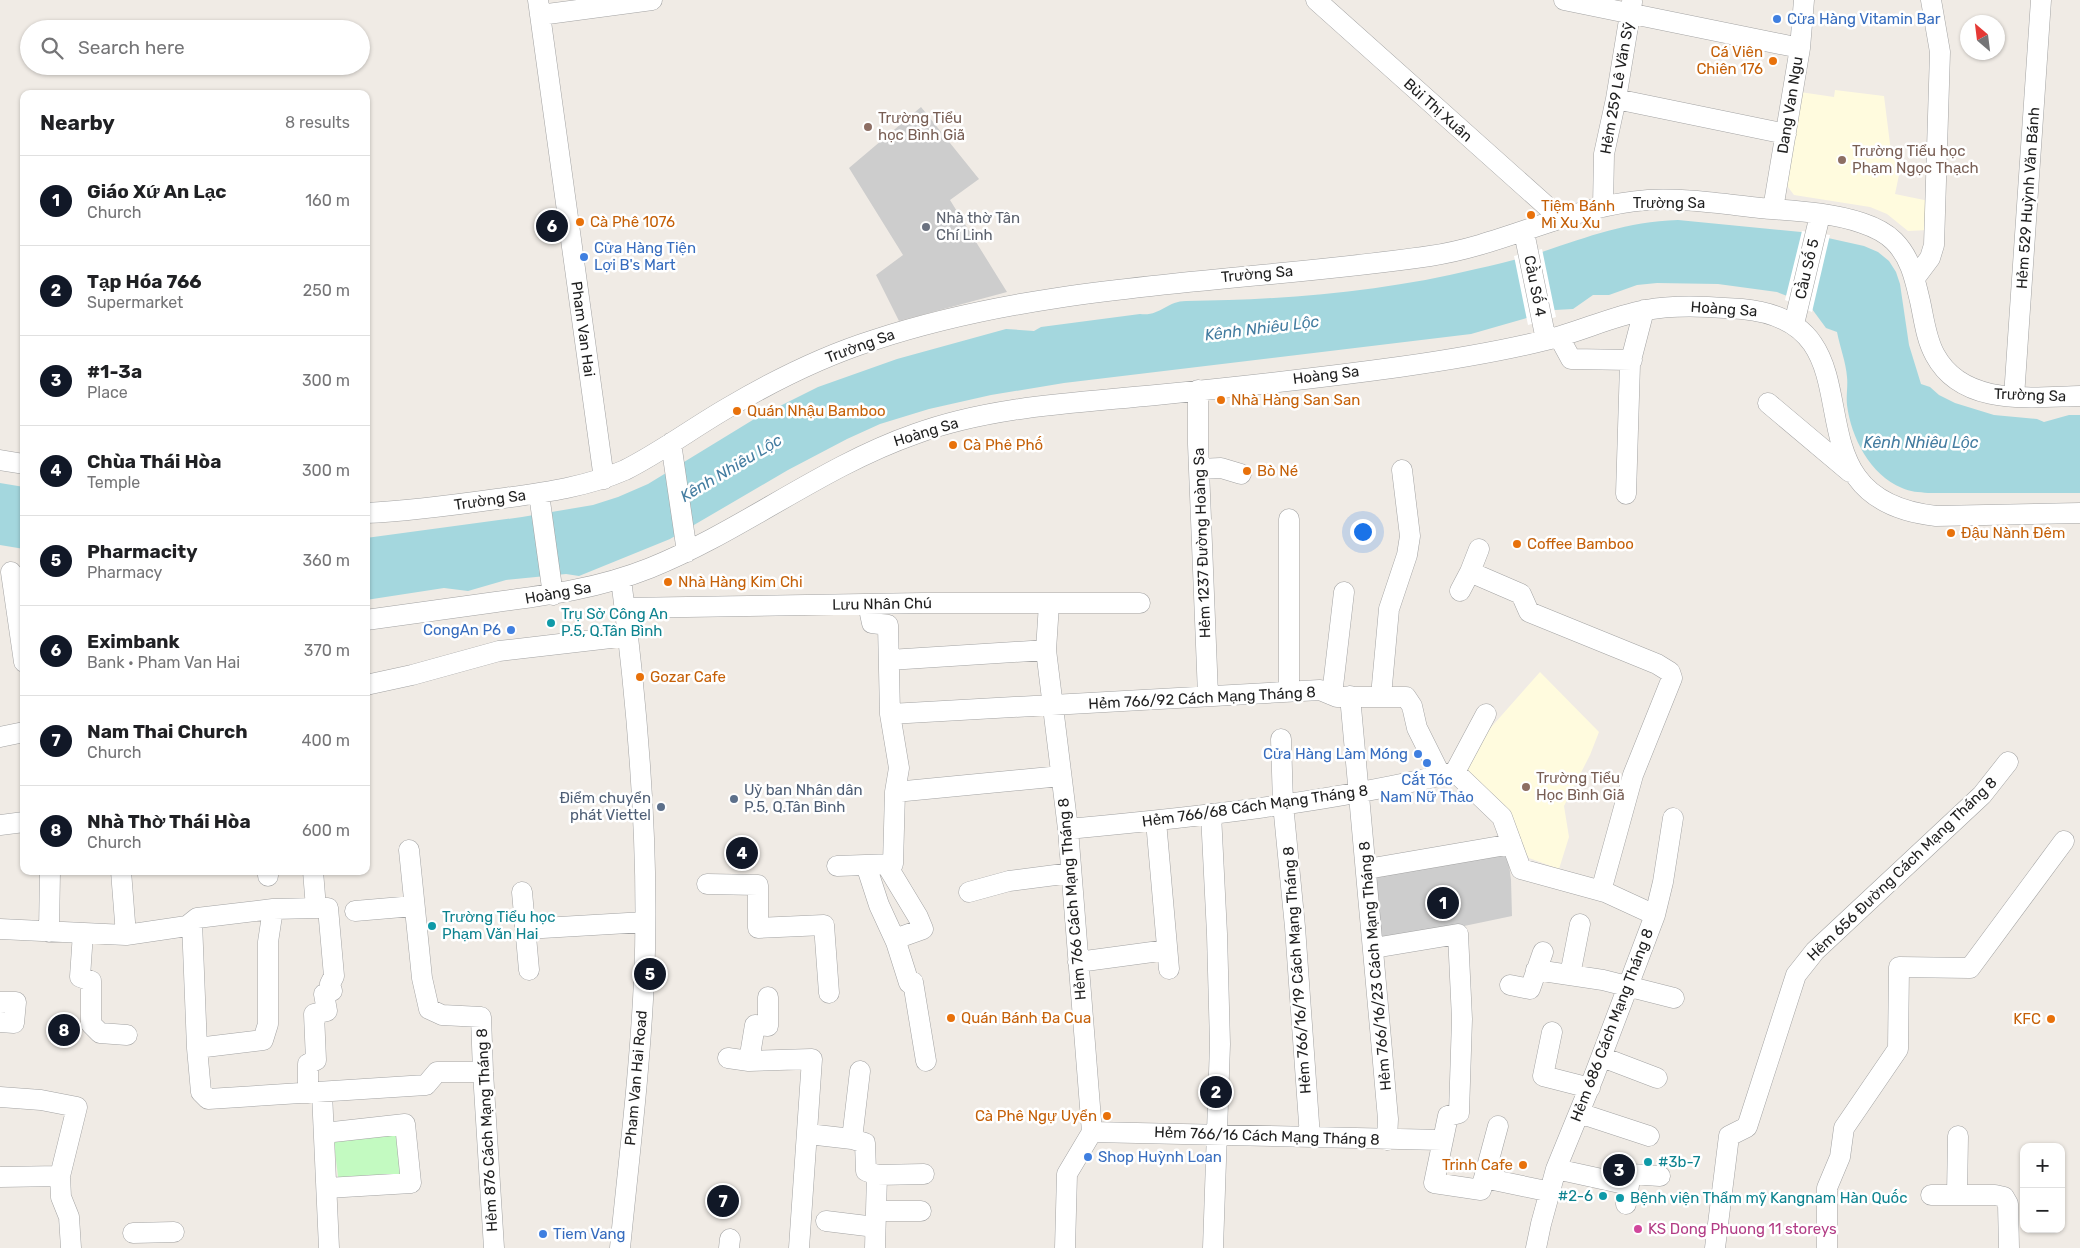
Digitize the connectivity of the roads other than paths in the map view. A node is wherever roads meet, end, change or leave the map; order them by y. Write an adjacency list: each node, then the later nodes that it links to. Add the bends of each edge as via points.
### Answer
1 (652, 0): 7 (street)
2 (1316, 0): 14 (street, Bùi Thị Xuân)
3 (1564, 0): 8 (street)
4 (1804, 0): 9 (street, Dang Van Ngu)
5 (1931, 0): 17 (street, via 1940,52 1934,245 1930,258)
6 (2041, 0): 24 (street, Hẻm 529 Huỳnh Văn Bánh)
7 (539, 7): 33 (street, Pham Van Hai)
8 (1631, 7): 9 (street); 10 (street, Hẻm 259 Lê Văn Sỹ)
9 (1800, 48): 11 (street, Dang Van Ngu)
10 (1616, 99): 11 (street); 12 (street, Hẻm 259 Lê Văn Sỹ, via 1604,154)
11 (1786, 134): 13 (street, Dang Van Ngu)
12 (1604, 207): 13 (street, Trường Sa, via 1650,200 1679,200); 14 (street, Trường Sa)
13 (1772, 209): 15 (street, Trường Sa)
14 (1560, 219): 16 (street, Trường Sa)
15 (1818, 224): 17 (street, Trường Sa, via 1866,224 1889,237 1905,254); 19 (street, Cầu Số 5)
16 (1524, 232): 20 (street, Cầu Số 4); 26 (street, Trường Sa, via 1436,255 1063,298 940,321 881,337 826,357 732,405)
17 (1915, 278): 24 (street, Trường Sa, via 1929,340 1943,367 1973,388 1993,395)
18 (1644, 310): 19 (street, Hoàng Sa, via 1678,307); 20 (street, Hoàng Sa); 21 (street)
19 (1796, 315): 32 (street, Hoàng Sa, via 1826,366 1838,435)
20 (1549, 333): 21 (street, Cầu Số 4, via 1571,359); 22 (street, Hoàng Sa, via 1399,367)
21 (1632, 360): 34 (street)
22 (1198, 390): 29 (street, Hẻm 1237 Đường Hoàng Sa); 39 (street, Hoàng Sa, via 1043,405 940,425 858,457)
23 (2080, 396): 24 (street, Trường Sa)
24 (2014, 397)
25 (1768, 403): 32 (street)
26 (673, 450): 33 (street, Trường Sa); 39 (street)
27 (0, 460): 28 (street)
28 (20, 463)
29 (1199, 469): 31 (street, via 1221,468); 58 (street, Hẻm 1237 Đường Hoàng Sa)
30 (1402, 470): 60 (street, via 1410,536 1389,609)
31 (1241, 474)
32 (1857, 478): 37 (street, Hoàng Sa, via 1881,499 1914,513 1936,516)
33 (604, 479): 35 (street, Trường Sa)
34 (1626, 494)
35 (540, 500): 36 (street, Trường Sa); 44 (street)
36 (370, 512)
37 (2080, 513)
38 (1289, 519): 57 (street)
39 (686, 545): 43 (street, Hoàng Sa)
40 (1479, 549): 42 (street)
41 (12, 572): 52 (street)
42 (1470, 572): 45 (street); 91 (street, via 1521,594 1529,612 1658,664 1670,672 1672,678 1633,775)
43 (621, 579): 44 (street, Hoàng Sa); 50 (street, Pham Van Hai Road)
44 (552, 589): 51 (street, Hoàng Sa)
45 (1460, 591)
46 (1344, 592): 59 (street, Hẻm 766/16/23 Cách Mạng Tháng 8)
47 (1140, 603): 49 (street, Lưu Nhân Chú)
48 (868, 604): 49 (street, Lưu Nhân Chú); 50 (street, Lưu Nhân Chú); 55 (street, via 872,623 888,625)
49 (1049, 604): 54 (street, Hẻm 766 Cách Mạng Tháng 8)
50 (625, 608): 53 (street, Pham Van Hai Road)
51 (370, 619)
52 (20, 632)
53 (628, 636): 56 (street, via 499,651); 100 (street, Pham Van Hai Road, via 639,760)
54 (1046, 650): 55 (street); 61 (street, Hẻm 766 Cách Mạng Tháng 8)
55 (889, 660): 62 (street)
56 (370, 684)
57 (1289, 692): 58 (street, Hẻm 766/92 Cách Mạng Tháng 8); 59 (street, Hẻm 766/92 Cách Mạng Tháng 8, via 1320,690)
58 (1208, 695): 61 (street, Hẻm 766/92 Cách Mạng Tháng 8)
59 (1341, 696): 60 (street, Hẻm 766/92 Cách Mạng Tháng 8); 71 (street, Hẻm 766/16/23 Cách Mạng Tháng 8)
60 (1382, 696): 68 (street, Hẻm 686 Cách Mạng Tháng 8, via 1406,697 1412,706 1417,728)
61 (1052, 706): 62 (street, Hẻm 766/92 Cách Mạng Tháng 8); 69 (street, Hẻm 766 Cách Mạng Tháng 8)
62 (890, 714): 70 (street, via 899,768)
63 (1486, 714): 68 (street)
64 (20, 733): 65 (street)
65 (0, 736)
66 (1280, 739): 72 (street, Hẻm 766/16/19 Cách Mạng Tháng 8)
67 (2008, 762): 169 (street, Hẻm 656 Đường Cách Mạng Tháng 8, via 1982,796 1815,951 1796,975 1747,1127 1729,1136)
68 (1448, 774): 71 (street, Hẻm 766/68 Cách Mạng Tháng 8); 80 (street, Hẻm 686 Cách Mạng Tháng 8, via 1502,817)
69 (1061, 776): 70 (street); 78 (street, Hẻm 766 Cách Mạng Tháng 8)
70 (895, 792): 82 (street, via 893,864)
71 (1360, 792): 72 (street, Hẻm 766/68 Cách Mạng Tháng 8); 85 (street, Hẻm 766/16/23 Cách Mạng Tháng 8)
72 (1284, 804): 73 (street, Hẻm 766/68 Cách Mạng Tháng 8); 140 (street, Hẻm 766/16/19 Cách Mạng Tháng 8)
73 (1211, 814): 75 (street, Hẻm 766/68 Cách Mạng Tháng 8); 137 (street, via 1220,1044)
74 (1673, 818): 98 (street)
75 (1156, 821): 78 (street, Hẻm 766/68 Cách Mạng Tháng 8); 109 (street, via 1168,960)
76 (20, 822): 77 (street)
77 (0, 825)
78 (1068, 830): 86 (street, Hẻm 766 Cách Mạng Tháng 8)
79 (2064, 841): 170 (street, via 1970,968 1899,967 1898,1049 1844,1128 1840,1157 1827,1188)
80 (1512, 844): 85 (street); 91 (street, Hẻm 686 Cách Mạng Tháng 8, via 1522,869)
81 (409, 850): 94 (street, Hẻm 876 Cách Mạng Tháng 8)
82 (886, 864): 83 (street); 107 (street, via 922,929)
83 (866, 865): 84 (street); 107 (street)
84 (837, 866)
85 (1367, 869): 108 (street, Hẻm 766/16/23 Cách Mạng Tháng 8)
86 (1071, 873): 93 (street, via 1009,881); 109 (street, Hẻm 766 Cách Mạng Tháng 8)
87 (50, 875): 104 (street)
88 (122, 875): 106 (street)
89 (313, 875): 95 (street)
90 (707, 884): 114 (street, via 758,885 758,928 824,925)
91 (1601, 891): 98 (street, Hẻm 686 Cách Mạng Tháng 8)
92 (522, 892): 103 (street)
93 (968, 892)
94 (414, 906): 97 (street); 127 (street, Hẻm 876 Cách Mạng Tháng 8, via 429,1009 442,1016 481,1017)
95 (316, 908): 96 (street); 130 (street, via 328,908 334,976 330,984 332,991 324,994 327,1011 314,1014 316,1060 308,1064)
96 (273, 909): 99 (street, via 197,918); 121 (street, via 268,942 268,1024 263,1040)
97 (355, 911)
98 (1655, 914): 113 (street, Hẻm 686 Cách Mạng Tháng 8)
99 (192, 922): 106 (street, via 187,926); 121 (street)
100 (645, 922): 103 (street); 163 (street, Pham Van Hai Road, via 640,1036)
101 (1580, 924): 111 (street)
102 (0, 929): 104 (street)
103 (525, 929): 110 (street)
104 (49, 932): 105 (street)
105 (83, 933): 106 (street); 120 (street, via 80,977 91,982 92,1024 100,1033)
106 (126, 935)
107 (895, 939): 125 (street, via 911,983)
108 (1374, 948): 142 (street, Hẻm 766/16/23 Cách Mạng Tháng 8); 143 (street, via 1458,934 1462,1019 1459,1112 1448,1116)
109 (1078, 962): 135 (street, Hẻm 766 Cách Mạng Tháng 8)
110 (529, 970)
111 (1570, 975): 112 (street, via 1540,961 1530,989); 113 (street)
112 (1510, 985)
113 (1628, 987): 116 (street); 123 (street, Hẻm 686 Cách Mạng Tháng 8)
114 (828, 994)
115 (768, 997): 124 (street, via 768,1026 755,1025)
116 (1674, 998)
117 (0, 1002): 118 (street, via 16,1002 14,1023)
118 (0, 1022)
119 (1552, 1032): 129 (street, via 1543,1076)
120 (127, 1035)
121 (196, 1048): 130 (street, via 201,1092 208,1099)
122 (728, 1058): 124 (street)
123 (1602, 1058): 128 (street); 129 (street, Hẻm 686 Cách Mạng Tháng 8)
124 (749, 1061): 134 (street, via 812,1058)
125 (926, 1061)
126 (860, 1071): 141 (street)
127 (483, 1072): 130 (street, via 437,1072 426,1085); 162 (street, Hẻm 876 Cách Mạng Tháng 8)
128 (1657, 1078)
129 (1590, 1088): 132 (street, Hẻm 686 Cách Mạng Tháng 8)
130 (315, 1093): 136 (street)
131 (0, 1097): 147 (street, via 77,1107)
132 (1579, 1113): 138 (street); 144 (street, Hẻm 686 Cách Mạng Tháng 8)
133 (1498, 1126): 150 (street)
134 (807, 1132): 141 (street); 164 (street)
135 (1092, 1132): 137 (street, Hẻm 766/16 Cách Mạng Tháng 8); 166 (street, via 1067,1174)
136 (324, 1134): 151 (street); 151 (street, via 405,1124 411,1183)
137 (1217, 1135): 140 (street, Hẻm 766/16 Cách Mạng Tháng 8); 167 (street)
138 (1649, 1136)
139 (1958, 1136): 154 (street)
140 (1310, 1137): 142 (street, Hẻm 766/16 Cách Mạng Tháng 8)
141 (852, 1139): 146 (street, via 866,1143 866,1171)
142 (1387, 1140): 143 (street, Hẻm 766/16 Cách Mạng Tháng 8)
143 (1442, 1140): 150 (street, via 1434,1183 1481,1190)
144 (1556, 1169): 148 (street, via 1627,1194 1631,1174); 152 (street, Hẻm 686 Cách Mạng Tháng 8)
145 (924, 1174): 146 (street)
146 (877, 1175): 156 (street)
147 (60, 1176): 149 (street); 160 (street, via 62,1197 69,1217)
148 (1660, 1176)
149 (0, 1177)
150 (1484, 1178): 152 (street)
151 (327, 1188): 161 (street)
152 (1551, 1192): 168 (street, Hẻm 686 Cách Mạng Tháng 8)
153 (1931, 1195): 154 (street)
154 (1957, 1195): 171 (street, via 2004,1197 2008,1204)
155 (921, 1211): 156 (street)
156 (876, 1219): 157 (street); 165 (street)
157 (826, 1221)
158 (174, 1232): 159 (street)
159 (133, 1233)
160 (71, 1248)
161 (329, 1248)
162 (494, 1248)
163 (620, 1248)
164 (799, 1248)
165 (875, 1248)
166 (1064, 1248)
167 (1213, 1248)
168 (1536, 1248)
169 (1715, 1248)
170 (1827, 1248)
171 (2009, 1248)

